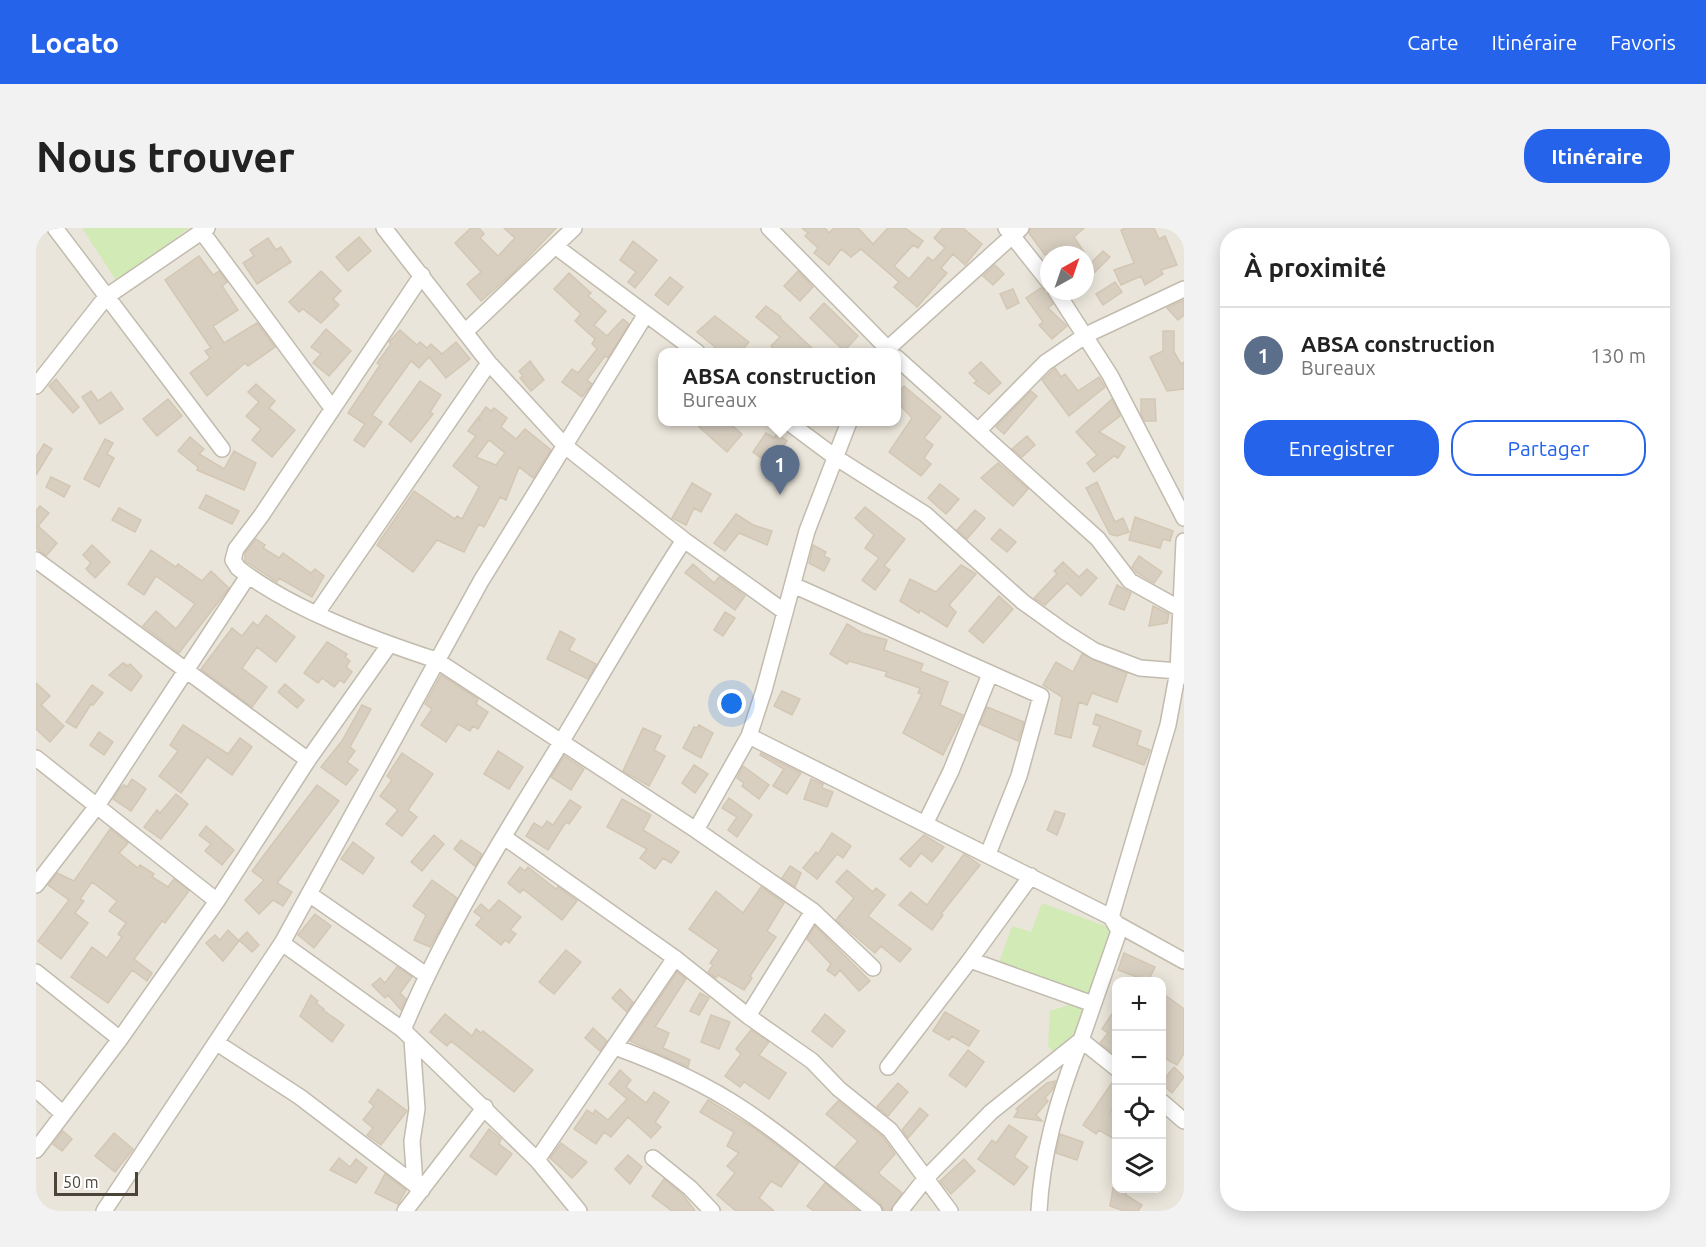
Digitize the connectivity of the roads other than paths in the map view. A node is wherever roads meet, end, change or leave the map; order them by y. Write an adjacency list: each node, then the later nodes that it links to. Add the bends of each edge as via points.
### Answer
1 (55, 228): 11 (street)
2 (384, 228): 9 (street)
3 (574, 228): 7 (street)
4 (769, 228): 17 (street)
5 (205, 230): 11 (street); 22 (street)
6 (1013, 230): 8 (street); 18 (street)
7 (555, 246): 13 (street); 14 (street)
8 (1040, 269)
9 (422, 275): 14 (street); 22 (street)
10 (1184, 289): 15 (street)
11 (106, 297): 21 (street); 27 (street)
12 (1062, 300): 15 (street)
13 (646, 314): 16 (street); 26 (street)
14 (466, 331): 19 (street)
15 (1086, 335): 25 (street, via 1045,363); 29 (street)
16 (692, 348)
17 (885, 348)
18 (895, 348)
19 (489, 363): 26 (street); 37 (street)
20 (901, 363): 25 (street)
21 (36, 386)
22 (332, 408): 33 (street, via 236,549 233,560)
23 (794, 426): 28 (street)
24 (847, 426): 28 (street)
25 (979, 430): 35 (street, via 1098,539 1130,581)
26 (565, 446): 30 (street); 40 (street)
27 (222, 448)
28 (835, 456): 34 (street, via 807,531); 43 (street, via 925,514 1023,602 1095,651 1140,669)
29 (1184, 518)
30 (684, 540): 36 (street); 45 (street)
31 (1184, 541): 35 (street)
32 (36, 560): 41 (street)
33 (248, 576): 37 (street); 41 (street)
34 (793, 585): 36 (street); 42 (street)
35 (1182, 611): 38 (street)
36 (785, 612): 44 (street)
37 (317, 614): 39 (street)
38 (1182, 642): 43 (street)
39 (389, 645): 40 (street); 47 (street)
40 (436, 660): 45 (street); 55 (street)
41 (186, 672): 47 (street); 48 (street)
42 (990, 674): 49 (street); 52 (street, via 1041,696 1019,776)
43 (1181, 674): 58 (street)
44 (749, 736): 49 (street); 50 (street)
45 (561, 742): 50 (street); 51 (street)
46 (36, 758): 48 (street)
47 (308, 759): 56 (street)
48 (97, 806): 54 (street); 56 (street)
49 (925, 824): 52 (street)
50 (696, 830): 57 (street)
51 (504, 837): 60 (street); 65 (street)
52 (988, 854): 53 (street)
53 (1031, 876): 58 (street); 61 (street)
54 (36, 885)
55 (309, 894): 59 (street); 65 (street)
56 (217, 901): 69 (street)
57 (813, 911): 63 (street); 67 (street)
58 (1111, 917): 62 (street); 66 (street, via 1119,931)
59 (282, 943): 68 (street); 71 (street)
60 (675, 958): 67 (street); 72 (street)
61 (970, 960): 66 (street); 74 (street)
62 (1184, 962)
63 (873, 968)
64 (36, 972): 69 (street)
65 (426, 975): 68 (street)
66 (1093, 1004): 70 (street)
67 (748, 1016): 83 (street, via 812,1061 839,1089 890,1130)
68 (408, 1035): 77 (street); 84 (street, via 417,1109 412,1141)
69 (120, 1039): 78 (street)
70 (1081, 1040): 73 (street); 83 (street, via 991,1112); 92 (street, via 1060,1092 1040,1185)
71 (217, 1043): 84 (street, via 300,1097); 85 (street)
72 (615, 1047): 82 (street); 89 (street, via 710,1089 741,1108)
73 (1112, 1065)
74 (888, 1067)
75 (36, 1089): 78 (street)
76 (1166, 1106): 79 (street)
77 (485, 1107): 82 (street); 84 (street)
78 (63, 1113): 80 (street)
79 (1184, 1120)
80 (36, 1150)
81 (653, 1158): 88 (street)
82 (537, 1160): 87 (street)
83 (926, 1178): 90 (street); 91 (street)
84 (419, 1188): 86 (street)
85 (104, 1211)
86 (405, 1211)
87 (579, 1211)
88 (712, 1211)
89 (874, 1211)
90 (900, 1211)
91 (950, 1211)
92 (1039, 1211)

